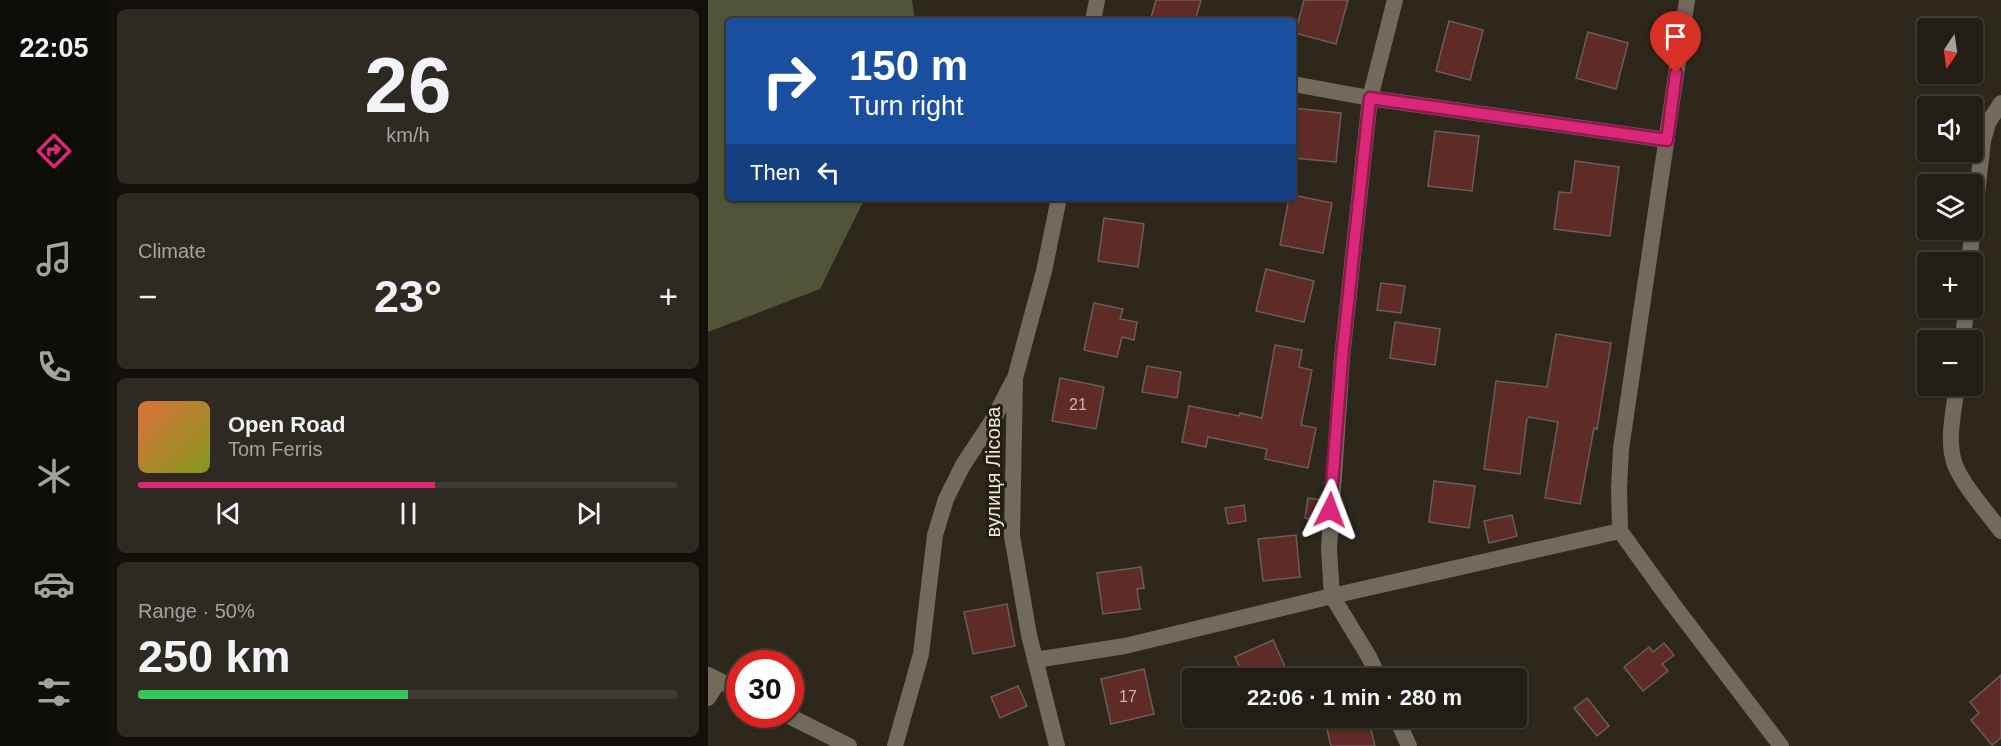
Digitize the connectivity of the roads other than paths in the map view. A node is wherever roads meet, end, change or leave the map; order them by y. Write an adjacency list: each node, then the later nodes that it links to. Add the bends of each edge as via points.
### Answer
1 (1097, 0): 4 (street)
2 (1395, 0): 6 (street)
3 (1687, 0): 8 (street)
4 (1094, 18)
5 (1296, 85): 6 (street)
6 (1370, 98): 8 (street); 15 (street, via 1333,471 1329,549)
7 (2001, 104): 10 (street, via 1988,123 1983,141)
8 (1667, 140): 13 (street, via 1621,449)
9 (1058, 201): 11 (street, вулиця Лісова)
10 (1970, 252)
11 (1015, 378): 16 (street, вулиця Лісова, via 1012,536); 23 (street, via 946,500 935,535 921,654)
12 (1955, 396): 14 (street, via 1952,419 1955,463)
13 (1620, 531): 15 (street); 26 (street)
14 (2001, 531)
15 (1332, 596): 16 (street, via 1125,646); 17 (street)
16 (1035, 660): 24 (street, вулиця Лісова)
17 (1375, 668)
18 (713, 678): 19 (street)
19 (708, 698)
20 (804, 724): 22 (street)
21 (1401, 728): 25 (street)
22 (849, 746)
23 (895, 746)
24 (1057, 746)
25 (1409, 746)
26 (1781, 746)

